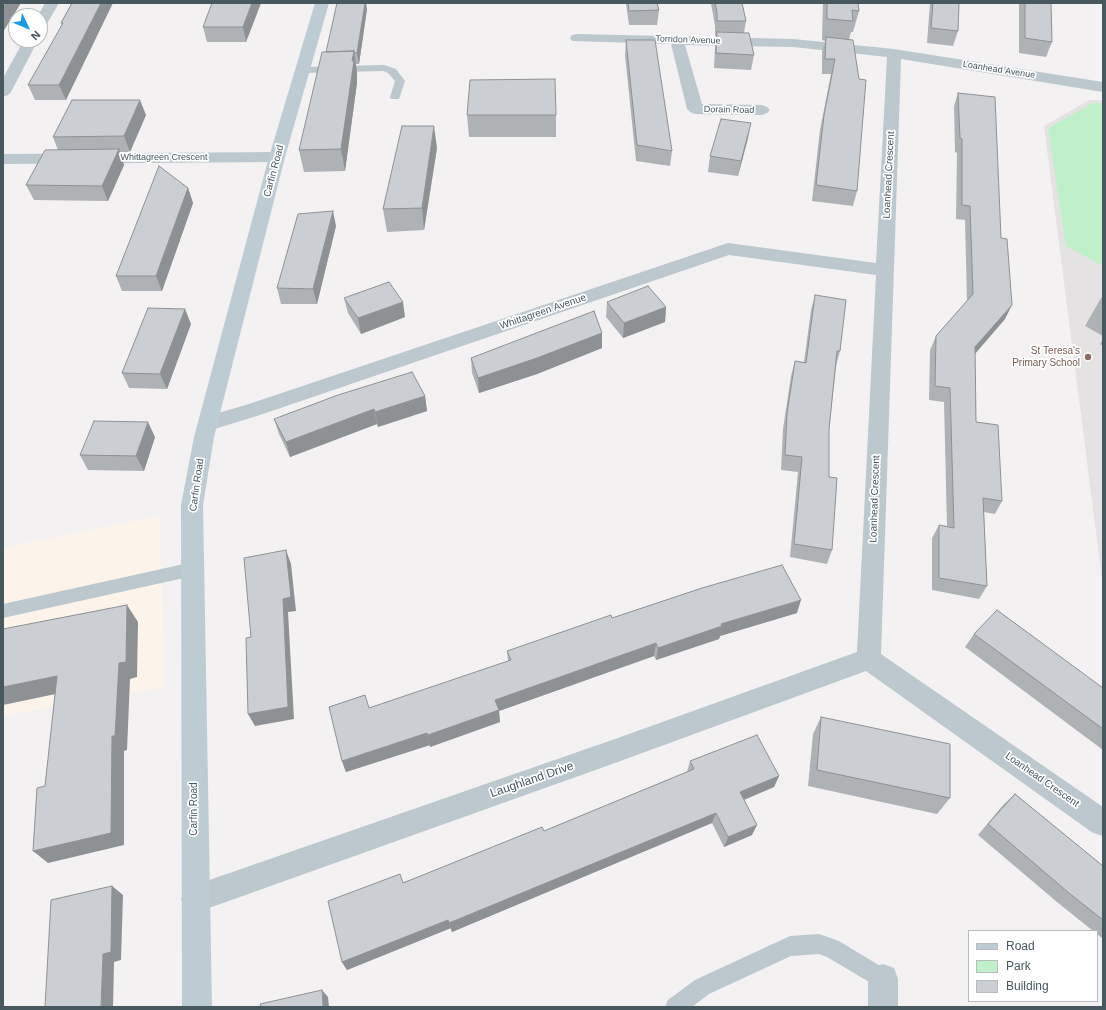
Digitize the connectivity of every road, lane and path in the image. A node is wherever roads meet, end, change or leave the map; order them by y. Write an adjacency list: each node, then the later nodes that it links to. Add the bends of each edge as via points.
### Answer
1 (322, 3): 6 (main road, Carfin Road)
2 (577, 38): 3 (street, Torridon Avenue)
3 (677, 40): 5 (street, Torridon Avenue, via 793,43); 10 (street, Dorain Road, via 695,109)
4 (27, 48): 8 (street)
5 (894, 53): 7 (street, Loanhead Avenue); 13 (street, Loanhead Crescent)
6 (303, 70): 9 (lane, via 384,68 392,71 400,81); 11 (main road, Carfin Road)
7 (1103, 87)
8 (3, 92)
9 (395, 97)
10 (762, 110)
11 (277, 157): 12 (street, Whittagreen Crescent); 14 (main road, Carfin Road)
12 (3, 159)
13 (885, 270): 14 (street, Whittagreen Avenue, via 728,249); 17 (street, Loanhead Crescent)
14 (208, 423): 15 (main road, Carfin Road, via 192,505)
15 (193, 569): 16 (lane); 19 (main road, Carfin Road)
16 (3, 611)
17 (869, 659): 18 (street, Loanhead Crescent); 19 (street, Laughland Drive)
18 (1103, 822)
19 (195, 899): 21 (main road, Carfin Road)
20 (883, 993): 22 (lane, via 832,948 819,944 790,946 702,987)
21 (197, 1007)
22 (675, 1007)

